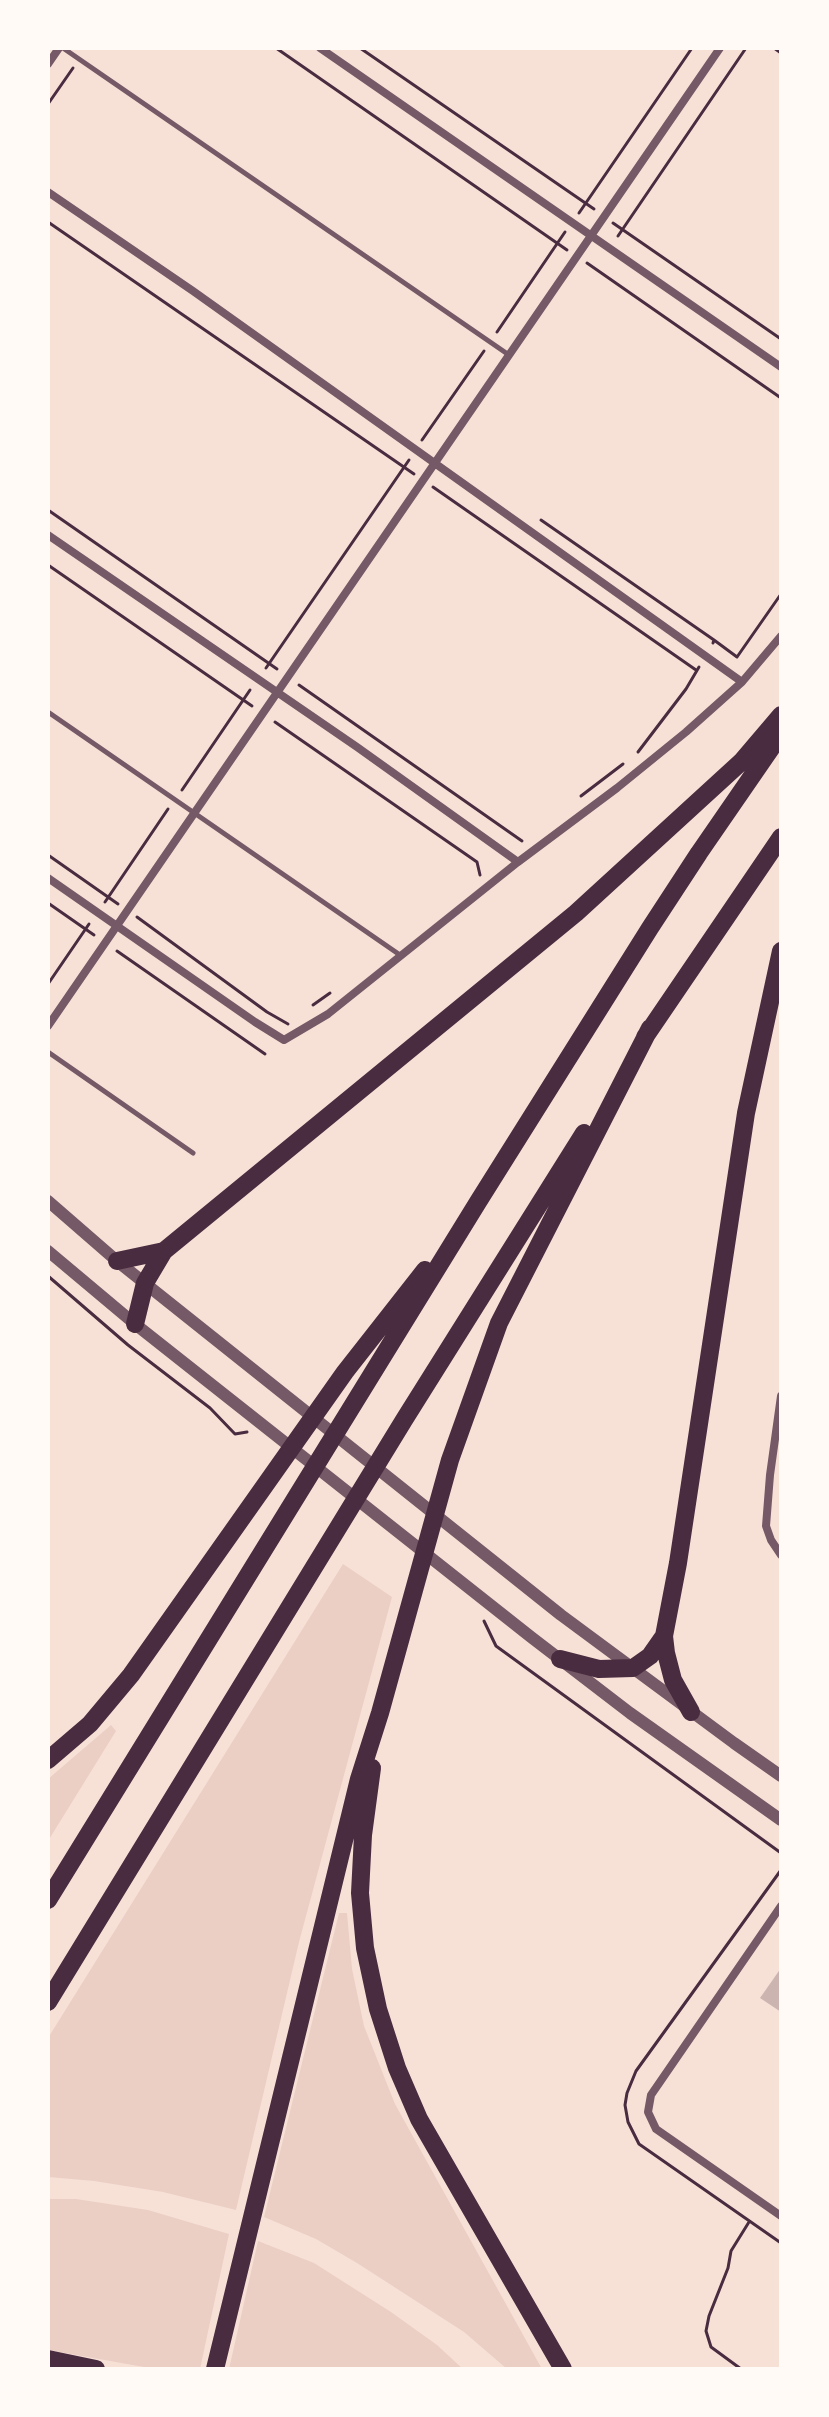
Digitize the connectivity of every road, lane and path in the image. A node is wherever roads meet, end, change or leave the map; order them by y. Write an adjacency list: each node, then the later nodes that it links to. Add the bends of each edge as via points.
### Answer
1 (61, 48): 10 (lane); 11 (street)
2 (276, 48): 20 (path)
3 (320, 48): 17 (street)
4 (360, 48): 14 (path)
5 (692, 48): 14 (path)
6 (720, 48): 15 (street)
7 (746, 48): 18 (path)
8 (774, 48): 9 (path)
9 (781, 53)
10 (79, 59): 12 (path); 24 (lane)
11 (48, 64)
12 (48, 104)
13 (48, 192): 28 (street)
14 (585, 204): 15 (path); 17 (path)
15 (604, 217): 18 (path); 19 (street)
16 (48, 222): 30 (path)
17 (572, 223): 19 (street); 20 (path)
18 (623, 229): 21 (path); 23 (path)
19 (591, 236): 21 (street); 22 (street)
20 (558, 243): 22 (path); 24 (path)
21 (610, 249): 26 (street)
22 (577, 256): 25 (street); 27 (path)
23 (781, 339)
24 (490, 342): 25 (lane); 28 (path)
25 (509, 356): 29 (street)
26 (781, 367)
27 (781, 398)
28 (416, 449): 29 (street); 30 (path)
29 (436, 463): 31 (street); 35 (street)
30 (404, 467): 31 (path); 37 (path)
31 (424, 481): 36 (path); 39 (street)
32 (48, 535): 37 (street)
33 (781, 594): 35 (path, via 737,657 714,640)
34 (781, 636): 38 (street)
35 (706, 655): 36 (path); 38 (street)
36 (697, 670): 43 (path)
37 (258, 679): 39 (street); 46 (path)
38 (742, 682): 52 (street, via 617,788)
39 (278, 693): 47 (street); 50 (street)
40 (48, 712): 46 (lane)
41 (781, 715): 76 (highway, via 741,762 576,913)
42 (781, 734): 74 (highway, via 691,865)
43 (638, 752)
44 (627, 761): 45 (path)
45 (580, 797)
46 (175, 800): 47 (lane); 55 (path)
47 (195, 814): 57 (street); 63 (lane)
48 (781, 837): 69 (highway)
49 (522, 841): 50 (path)
50 (506, 854): 52 (street); 53 (path)
51 (48, 855): 55 (path)
52 (518, 862): 63 (street)
53 (480, 875)
54 (48, 878): 58 (street)
55 (108, 897): 57 (path); 58 (path)
56 (48, 903): 60 (path)
57 (128, 911): 59 (street); 67 (path)
58 (97, 912): 59 (street); 60 (path)
59 (118, 926): 61 (street); 63 (street, via 284,1040 328,1014)
60 (85, 929): 61 (path); 64 (path)
61 (106, 943): 68 (street); 71 (path)
62 (781, 951): 82 (highway, via 746,1113)
63 (401, 956)
64 (48, 984)
65 (332, 992): 66 (path)
66 (310, 1008)
67 (287, 1024)
68 (48, 1026)
69 (650, 1028): 86 (highway, via 499,1323 450,1460); 93 (highway)
70 (48, 1052): 72 (lane)
71 (265, 1054)
72 (193, 1153)
73 (48, 1201): 77 (street)
74 (478, 1202): 87 (highway, via 345,1372 131,1675 90,1724); 91 (highway)
75 (48, 1251): 79 (street)
76 (164, 1251): 77 (highway); 78 (highway)
77 (117, 1261): 78 (street)
78 (145, 1283): 79 (highway); 84 (street)
79 (135, 1324): 83 (street)
80 (781, 1396): 81 (street, via 766,1526)
81 (780, 1554)
82 (664, 1636): 84 (highway); 85 (highway, via 673,1680)
83 (560, 1659): 84 (highway, via 599,1669); 89 (street)
84 (633, 1668): 85 (street)
85 (691, 1712): 88 (street)
86 (380, 1713): 99 (highway, via 359,1779); 100 (highway, via 360,1893 378,2009 419,2119)
87 (48, 1760)
88 (781, 1776)
89 (781, 1820)
90 (781, 1870): 95 (path, via 636,2071 625,2105 639,2144)
91 (48, 1900)
92 (781, 1906): 94 (street, via 651,2095 648,2112 656,2129)
93 (48, 2002)
94 (781, 2216)
95 (750, 2222): 96 (path); 101 (path, via 731,2251 706,2331 711,2347)
96 (781, 2243)
97 (48, 2359): 98 (highway)
98 (96, 2369)
99 (215, 2369)
100 (563, 2369)
101 (741, 2369)

